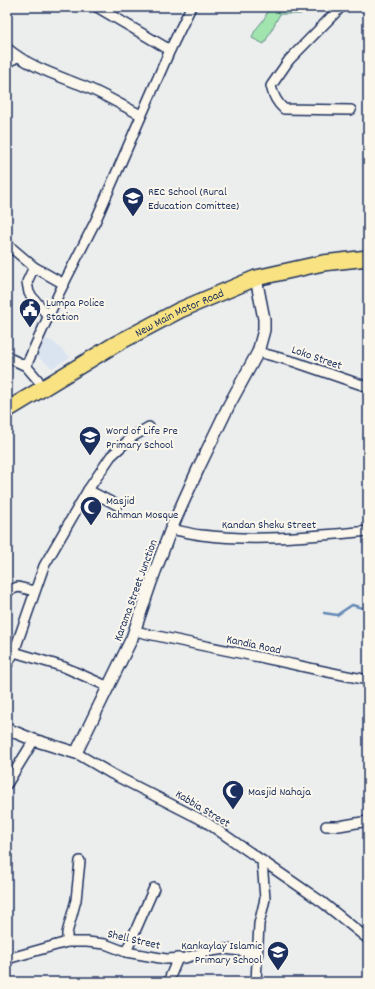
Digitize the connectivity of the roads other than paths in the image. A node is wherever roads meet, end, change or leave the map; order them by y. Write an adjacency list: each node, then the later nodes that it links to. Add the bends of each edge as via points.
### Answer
1 (97, 7): 5 (street)
2 (191, 7): 5 (street)
3 (341, 7): 8 (street, via 289,60 271,86 279,105 284,109)
4 (7, 48): 6 (street)
5 (170, 50): 9 (street)
6 (18, 57): 7 (street); 9 (street)
7 (7, 63)
8 (351, 110)
9 (141, 115): 15 (street, via 95,222)
10 (7, 244): 13 (street)
11 (368, 250): 20 (highway, New Main Motor Road, via 254,269 177,303)
12 (368, 258): 14 (highway, New Main Motor Road, via 323,263)
13 (34, 267): 15 (street); 16 (street, via 27,282 28,293)
14 (256, 278): 17 (street, Karama Street Junction, via 264,319); 23 (highway, New Main Motor Road, via 180,310 114,345)
15 (64, 284): 16 (street)
16 (49, 317): 19 (street)
17 (258, 352): 21 (street, Loko Street); 27 (street, Karama Street Junction, via 219,425)
18 (7, 357): 19 (street)
19 (26, 366): 20 (street)
20 (38, 380): 22 (highway, New Main Motor Road)
21 (368, 387)
22 (7, 400)
23 (7, 410)
24 (149, 427): 25 (street, via 132,437 111,456)
25 (88, 490): 26 (street); 30 (street, via 44,566)
26 (117, 505)
27 (171, 529): 28 (street, Kandan Sheku Street, via 201,535 250,538); 31 (street, Karama Street Junction)
28 (368, 531)
29 (7, 591): 30 (street, via 18,587)
30 (34, 592): 32 (street)
31 (135, 631): 34 (street, Kandia Road); 35 (street, Karama Street Junction)
32 (10, 650): 33 (street); 35 (street, via 64,667)
33 (7, 665)
34 (368, 680)
35 (109, 687): 38 (street, Karama Street Junction)
36 (7, 729): 37 (street, Kabbia Street)
37 (34, 740): 38 (street, Kabbia Street); 39 (street)
38 (76, 753): 43 (street, Kabbia Street, via 206,822)
39 (7, 784)
40 (368, 821): 41 (street)
41 (326, 826)
42 (80, 861): 46 (street, via 76,900)
43 (262, 861): 45 (street, Kabbia Street, via 322,902); 48 (street, via 265,899)
44 (154, 888): 47 (street)
45 (368, 939)
46 (67, 942): 47 (street, Shell Street, via 105,944); 50 (street, Shell Street)
47 (126, 952): 49 (street, Shell Street, via 166,959)
48 (256, 954): 49 (street, Shell Street, via 224,949); 52 (street)
49 (178, 958): 51 (street)
50 (7, 959)
51 (168, 982)
52 (256, 982)

